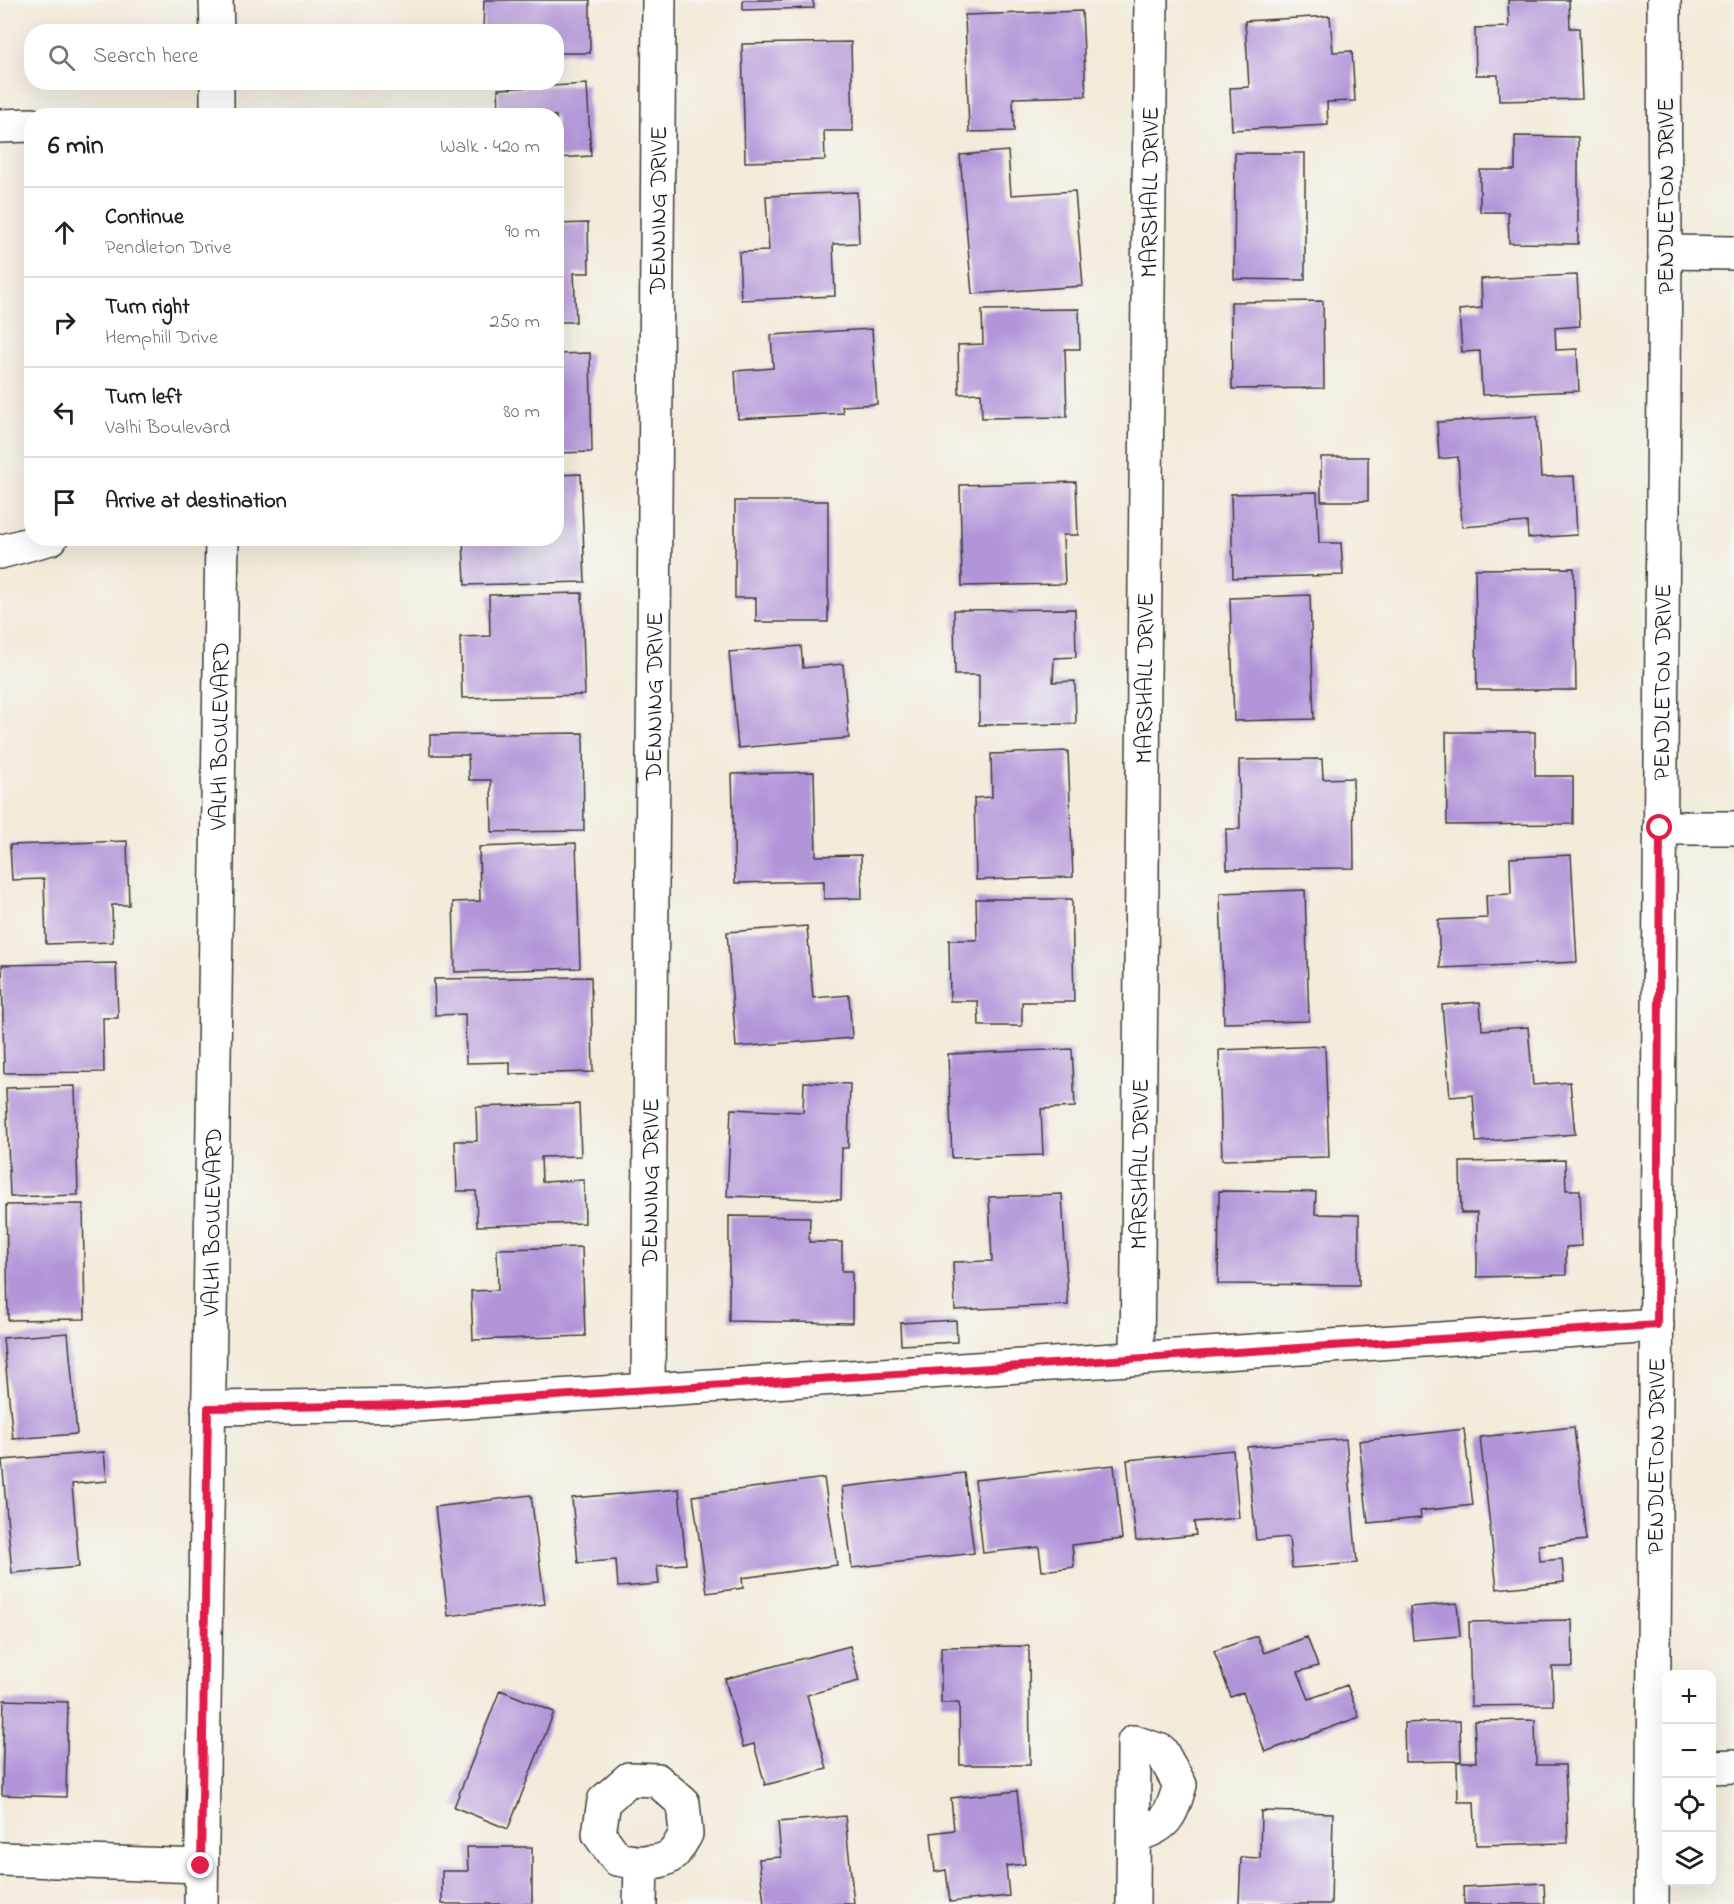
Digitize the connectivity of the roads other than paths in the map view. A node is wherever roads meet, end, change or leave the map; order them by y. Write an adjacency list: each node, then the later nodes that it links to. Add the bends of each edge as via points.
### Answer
1 (216, 0): 5 (street)
2 (659, 0): 19 (street, DENNING DRIVE)
3 (1151, 0): 18 (street, MARSHALL DRIVE)
4 (1664, 0): 10 (street, PENDLETON DRIVE)
5 (217, 24)
6 (217, 90): 7 (street)
7 (218, 108)
8 (24, 125): 9 (street)
9 (0, 126)
10 (1665, 252): 11 (street); 15 (street, PENDLETON DRIVE)
11 (1734, 253)
12 (24, 545): 14 (street)
13 (222, 546): 20 (street, VALHI BOULEVARD)
14 (0, 552)
15 (1660, 828): 16 (street); 17 (street, PENDLETON DRIVE)
16 (1734, 828)
17 (1657, 1325): 18 (street); 23 (street, PENDLETON DRIVE)
18 (1137, 1358): 19 (street)
19 (648, 1390): 20 (street, via 415,1405)
20 (208, 1408): 27 (street, VALHI BOULEVARD)
21 (1734, 1766): 22 (street)
22 (1716, 1767)
23 (1660, 1770): 31 (street, PENDLETON DRIVE)
24 (1134, 1836): 24 (street, via 1134,1742 1161,1751 1180,1785 1172,1813 1156,1829); 30 (street)
25 (0, 1859): 27 (street)
26 (641, 1862): 29 (street)
27 (201, 1866): 28 (street, VALHI BOULEVARD)
28 (201, 1904)
29 (640, 1904)
30 (1133, 1904)
31 (1652, 1904)

